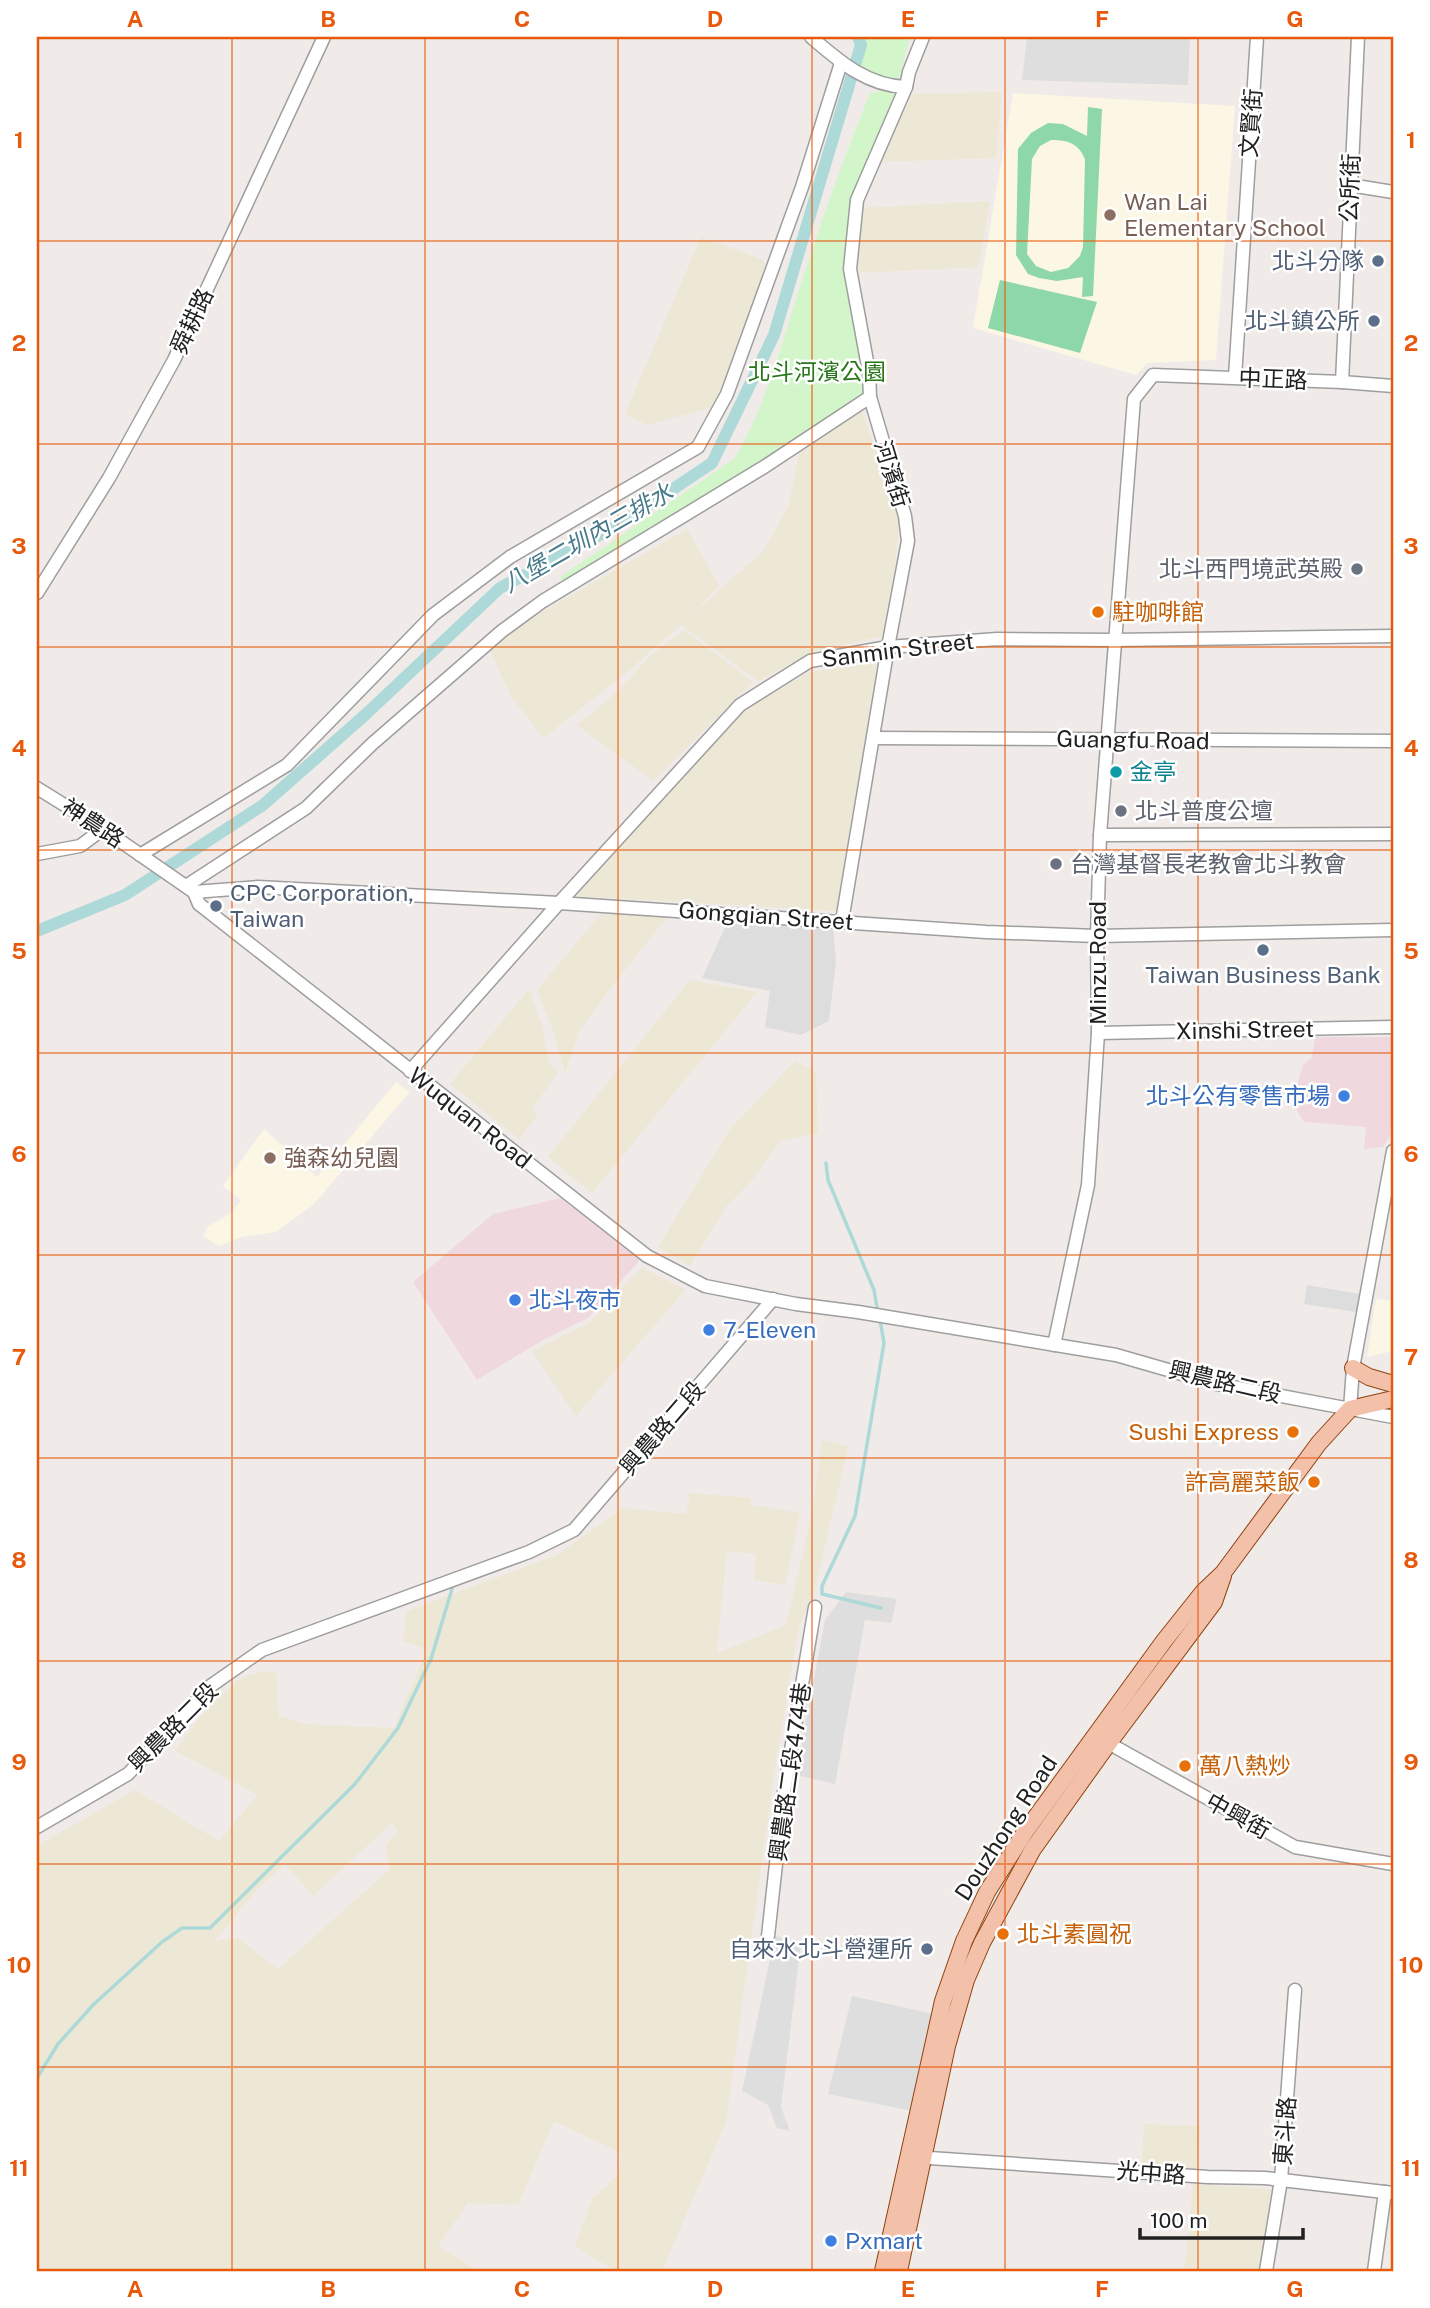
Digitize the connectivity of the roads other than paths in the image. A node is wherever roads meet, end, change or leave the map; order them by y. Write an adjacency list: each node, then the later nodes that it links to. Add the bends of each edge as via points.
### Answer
1 (324, 37): 15 (street, 舜耕路, via 174,360 109,478)
2 (811, 37): 6 (street)
3 (923, 37): 7 (street, 河濱街)
4 (1257, 37): 11 (street, 文賢街)
5 (1358, 37): 8 (street, 公所街)
6 (841, 63): 7 (street, via 886,86); 27 (street, via 802,187 727,394 698,447 510,557 433,615 287,765)
7 (906, 87): 14 (street, 河濱街, via 857,200 850,270)
8 (1350, 185): 9 (street); 12 (street, 公所街)
9 (1393, 192)
10 (1153, 375): 11 (street, 中正路); 17 (street, Minzu Road, via 1134,399)
11 (1235, 377): 12 (street, 中正路)
12 (1342, 382): 13 (street, 中正路)
13 (1393, 386)
14 (870, 397): 18 (street, 河濱街, via 908,541); 28 (street, via 542,601 372,744 306,808)
15 (37, 593)
16 (1393, 636): 17 (street, Sanmin Street)
17 (1114, 640): 18 (street, Sanmin Street, via 996,639); 20 (street, Minzu Road)
18 (888, 647): 19 (street, 河濱街); 29 (street, Sanmin Street, via 810,661 740,705)
19 (873, 738): 20 (street, Guangfu Road); 30 (street, 河濱街)
20 (1107, 740): 21 (street, Guangfu Road); 25 (street, Minzu Road)
21 (1393, 741)
22 (37, 788): 23 (street, 神農路)
23 (103, 829): 26 (street, via 80,846); 27 (street, 神農路)
24 (1393, 834): 25 (street)
25 (1100, 835): 32 (street, Minzu Road)
26 (37, 853)
27 (144, 858): 28 (street)
28 (187, 887): 29 (street, Gongqian Street); 35 (street, Wuquan Road, via 200,904)
29 (559, 903): 30 (street, Gongqian Street); 35 (street, Sanmin Street)
30 (842, 921): 32 (street, Gongqian Street)
31 (1393, 930): 32 (street, Gongqian Street)
32 (1097, 936): 34 (street, Minzu Road)
33 (1393, 1027): 34 (street, Xinshi Street)
34 (1098, 1033): 38 (street, Minzu Road, via 1087,1185)
35 (410, 1072): 37 (street, Wuquan Road, via 647,1256 705,1286)
36 (1393, 1151): 39 (street)
37 (773, 1299): 38 (street, 興農路二段); 46 (street, 興農路二段, via 573,1530 529,1552 262,1650 209,1687 128,1774)
38 (1054, 1345): 42 (street, 興農路二段, via 1127,1357 1217,1384)
39 (1353, 1368): 40 (main road); 42 (street)
40 (1393, 1384)
41 (1393, 1399): 42 (main road)
42 (1350, 1409): 43 (street, 興農路二段); 45 (main road, Douzhong Road, via 1164,1641)
43 (1393, 1417)
44 (815, 1607): 48 (street, 興農路二段474巷, via 785,1792)
45 (1101, 1739): 47 (street, 中興街, via 1295,1847); 50 (main road, Douzhong Road, via 1025,1832 987,1892 964,1941 943,2001 940,2045)
46 (37, 1827)
47 (1393, 1864)
48 (768, 1936)
49 (1295, 1990): 51 (street, 東斗路)
50 (915, 2157): 51 (street, 光中路); 53 (main road, Douzhong Road); 54 (main road, Douzhong Road)
51 (1281, 2180): 52 (street, 光中路); 55 (street, 東斗路)
52 (1389, 2192): 56 (street)
53 (883, 2271)
54 (899, 2271)
55 (1266, 2271)
56 (1374, 2271)

